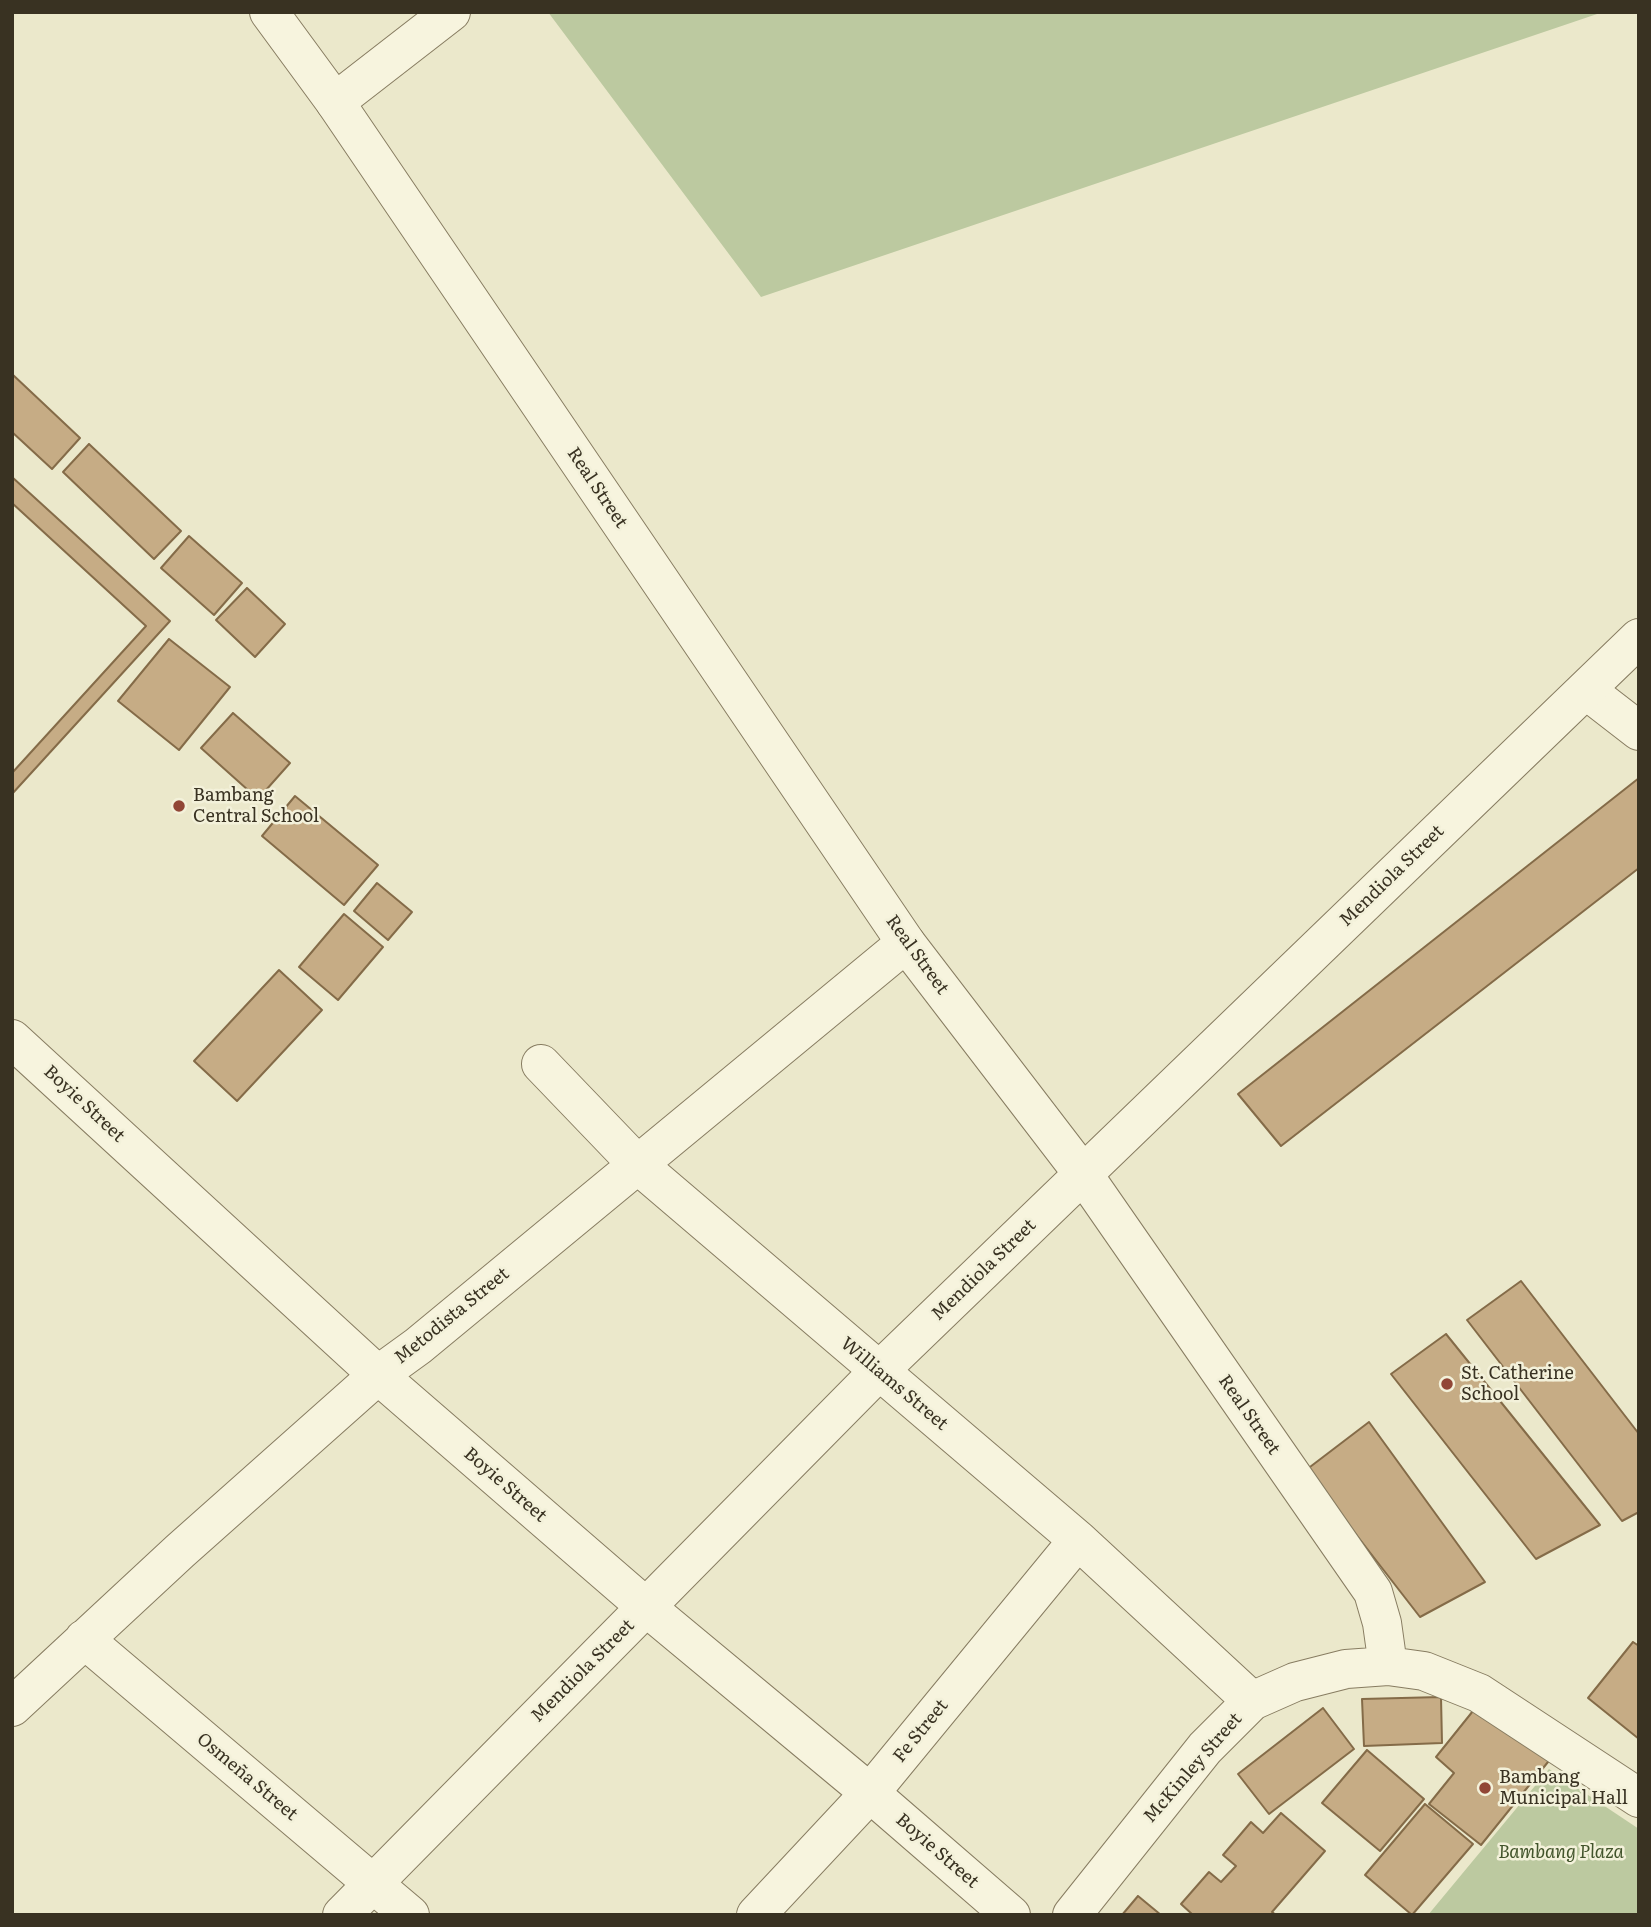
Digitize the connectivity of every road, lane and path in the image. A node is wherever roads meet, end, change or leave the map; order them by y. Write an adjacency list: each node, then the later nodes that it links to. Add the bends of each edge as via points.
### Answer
1 (269, 12): 3 (street, Real Street)
2 (451, 12): 3 (street)
3 (335, 102): 7 (street, Real Street)
4 (1639, 638): 5 (street, Mendiola Street)
5 (1586, 690): 6 (street); 11 (street, Mendiola Street)
6 (1639, 731)
7 (906, 943): 10 (street, Metodista Street); 11 (street, Real Street)
8 (12, 1038): 13 (street, Boyie Street)
9 (541, 1064): 10 (street, Williams Street)
10 (637, 1164): 12 (street, Williams Street); 13 (street, Metodista Street)
11 (1083, 1174): 12 (street, Mendiola Street); 17 (street, Real Street, via 1373,1592)
12 (879, 1371): 14 (street, Williams Street); 15 (street, Mendiola Street)
13 (378, 1375): 15 (street, Boyie Street); 16 (street, Metodista Street)
14 (1078, 1540): 18 (street, Williams Street); 20 (street, Fe Street)
15 (646, 1607): 20 (street, Boyie Street); 22 (street, Mendiola Street)
16 (84, 1639): 19 (street, Metodista Street); 22 (street, Osmeña Street)
17 (1388, 1666): 18 (street, McKinley Street, via 1346,1669 1294,1682); 21 (street, via 1424,1671 1479,1693)
18 (1252, 1701): 27 (street, McKinley Street, via 1205,1748)
19 (12, 1707)
20 (870, 1793): 25 (street, Fe Street); 26 (street, Boyie Street)
21 (1639, 1798)
22 (372, 1883): 23 (street, Mendiola Street); 24 (street, Osmeña Street)
23 (342, 1915)
24 (410, 1915)
25 (756, 1915)
26 (1011, 1915)
27 (1072, 1915)

